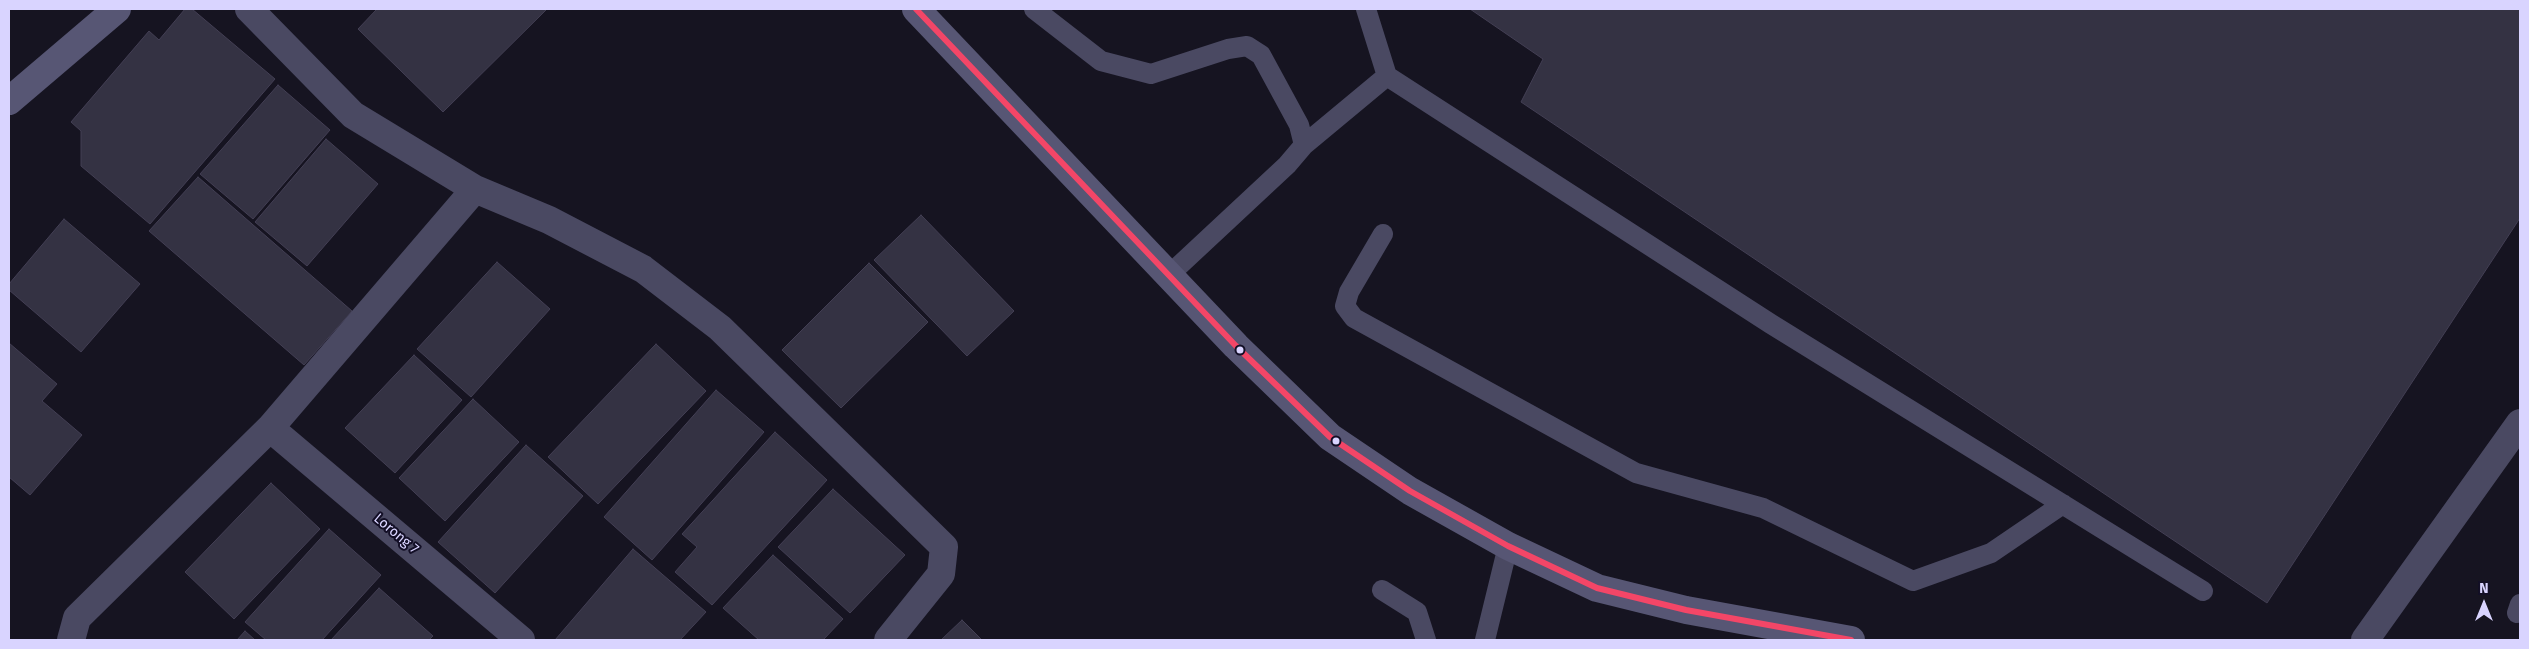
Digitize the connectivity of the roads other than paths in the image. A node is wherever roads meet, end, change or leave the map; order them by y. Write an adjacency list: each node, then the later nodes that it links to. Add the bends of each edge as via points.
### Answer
1 (116, 9): 7 (street)
2 (249, 9): 9 (street, via 353,114)
3 (916, 9): 11 (street)
4 (1034, 9): 8 (lane, via 1101,61 1151,74 1247,46 1261,55 1299,125)
5 (1366, 9): 6 (lane)
6 (1387, 76): 8 (lane); 14 (lane, via 1771,324)
7 (9, 101)
8 (1304, 144): 11 (lane, via 1287,165)
9 (475, 189): 13 (street); 20 (street, via 549,220 642,268 720,328 944,547 941,574)
10 (1383, 234): 14 (lane, via 1345,306 1354,318 1636,473 1763,508 1913,581 1991,554)
11 (1169, 275): 15 (street, via 1236,346 1330,437 1410,491)
12 (2520, 423): 24 (street)
13 (270, 428): 18 (street, via 77,618); 19 (street, Lorong 7)
14 (2063, 504): 17 (lane)
15 (1508, 546): 22 (lane); 23 (street, via 1597,588 1686,610)
16 (1382, 590): 21 (lane, via 1417,612)
17 (2203, 591)
18 (71, 640)
19 (521, 640)
20 (888, 640)
21 (1426, 640)
22 (1485, 640)
23 (1851, 640)
24 (2365, 640)

